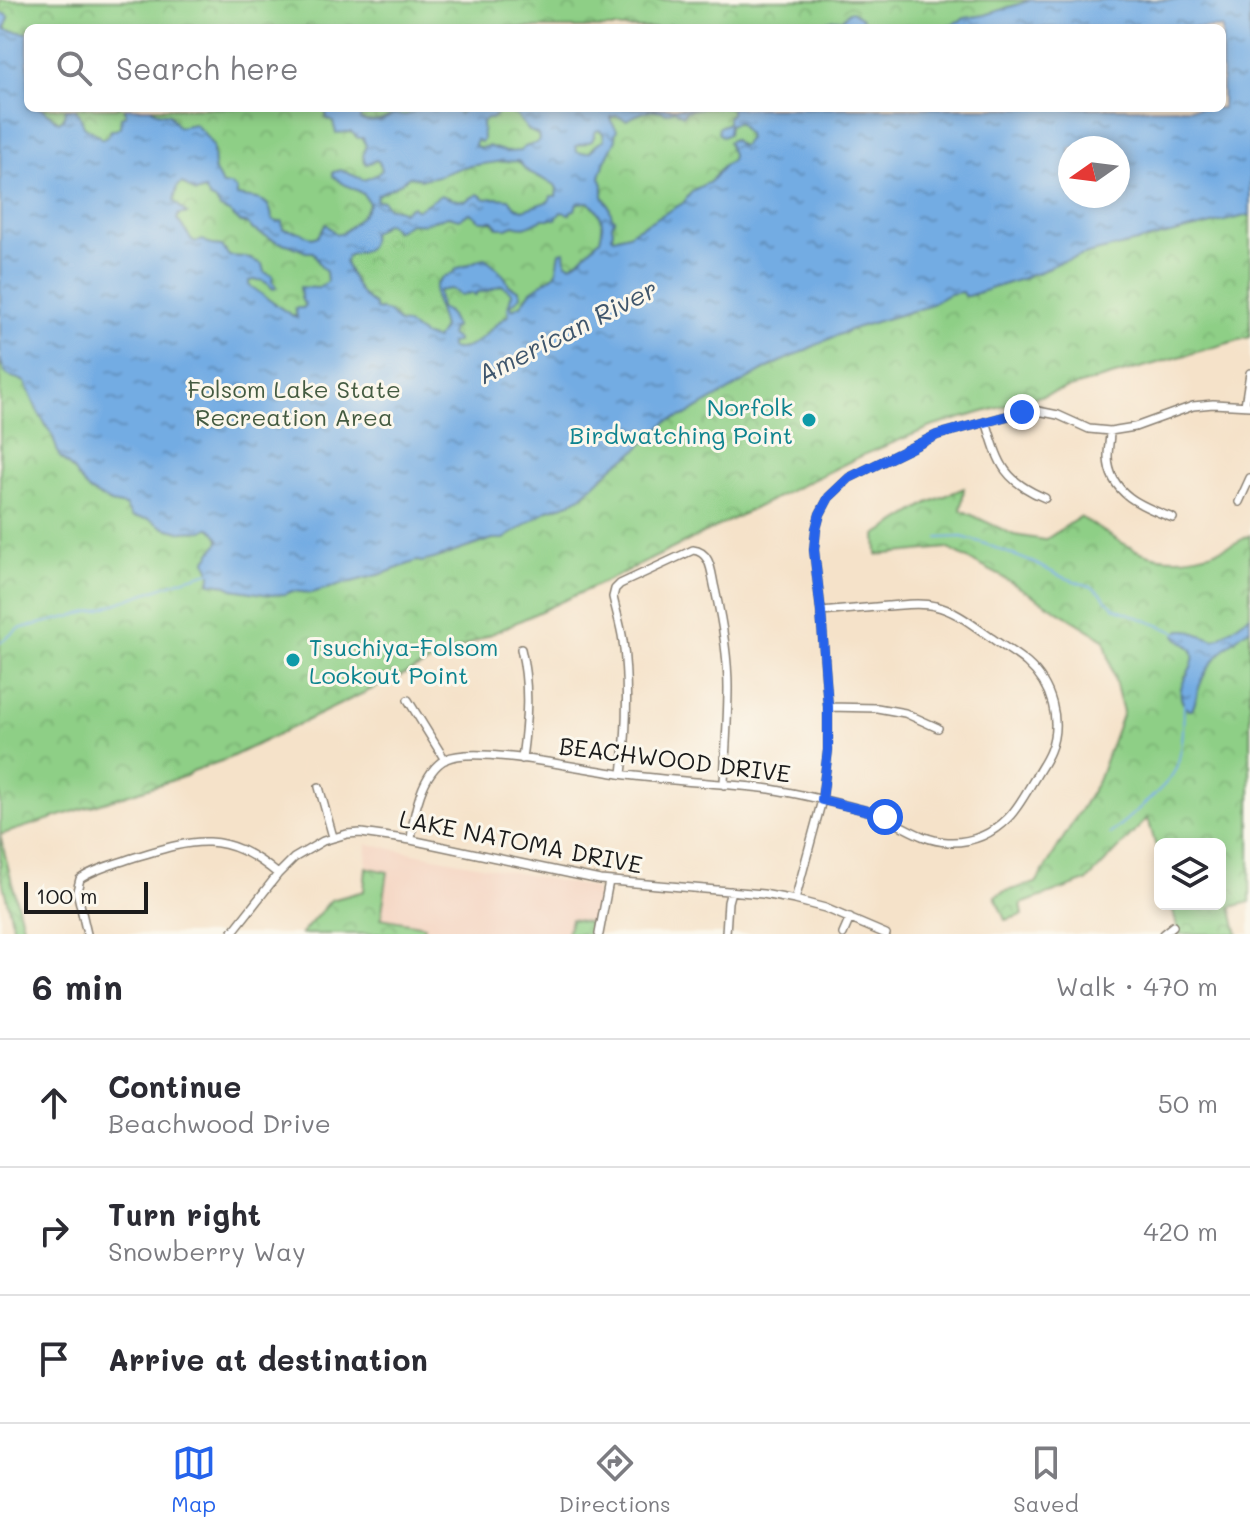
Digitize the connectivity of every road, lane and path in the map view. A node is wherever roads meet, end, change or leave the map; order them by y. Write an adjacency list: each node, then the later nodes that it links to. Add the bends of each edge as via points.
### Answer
1 (1250, 373): 2 (street)
2 (1248, 405): 4 (street, via 1193,406)
3 (986, 421): 4 (street, via 1038,411); 6 (street, via 1003,469 1026,490); 9 (street, via 924,441 849,478 829,497 820,514 814,550)
4 (1110, 431): 8 (street, via 1109,463 1122,491 1136,503)
5 (1250, 478): 7 (street)
6 (1045, 498)
7 (1239, 502)
8 (1173, 518)
9 (821, 612): 12 (street); 19 (street, BEACHWOOD DRIVE, via 916,604 946,609 1032,668 1046,687 1055,718 1050,751 1018,806 997,828 975,839 934,840 872,812)
10 (521, 649): 14 (street, via 527,685)
11 (408, 700): 15 (street)
12 (828, 707): 13 (street, via 905,713); 19 (street)
13 (938, 728)
14 (522, 759): 15 (street, BEACHWOOD DRIVE, via 471,754); 16 (street, BEACHWOOD DRIVE)
15 (445, 760): 21 (street, via 421,792)
16 (622, 774): 17 (street, BEACHWOOD DRIVE); 17 (street, via 628,694 614,592 620,584 699,550 707,556 726,656)
17 (724, 785): 19 (street, BEACHWOOD DRIVE)
18 (319, 787): 20 (street)
19 (822, 800): 25 (street)
20 (333, 837): 21 (street, LAKE NATOMA DRIVE, via 361,833); 22 (street, LAKE NATOMA DRIVE, via 310,847)
21 (411, 840): 23 (street, LAKE NATOMA DRIVE)
22 (278, 874): 29 (street, via 258,858 219,843 173,845 80,879 77,891); 30 (street, LAKE NATOMA DRIVE)
23 (609, 881): 24 (street, LAKE NATOMA DRIVE); 31 (street)
24 (731, 891): 25 (street, LAKE NATOMA DRIVE); 28 (street)
25 (795, 900): 26 (street, LAKE NATOMA DRIVE)
26 (850, 918): 32 (street); 33 (street, LAKE NATOMA DRIVE)
27 (1173, 926): 34 (street)
28 (726, 933)
29 (87, 934)
30 (231, 934)
31 (599, 934)
32 (843, 934)
33 (886, 934)
34 (1163, 934)

